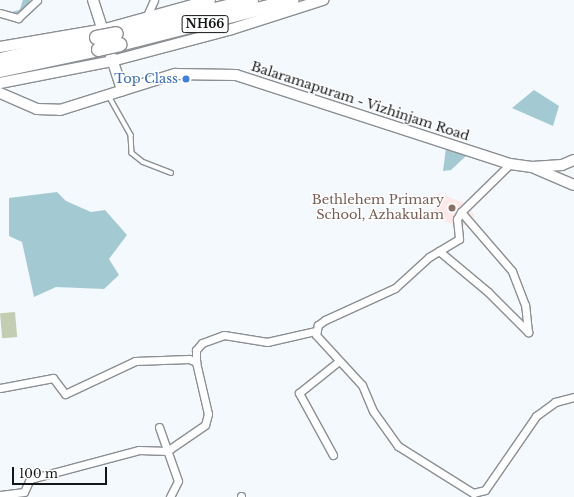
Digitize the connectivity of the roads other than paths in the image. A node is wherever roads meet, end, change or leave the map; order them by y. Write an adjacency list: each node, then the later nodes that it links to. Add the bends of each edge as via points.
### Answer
1 (36, 0): 8 (street, via 18,18)
2 (93, 0): 10 (street)
3 (154, 0): 9 (street)
4 (210, 0): 9 (street)
5 (251, 0): 10 (highway, NH66)
6 (291, 0): 10 (highway, NH66)
7 (323, 0): 13 (street, via 232,29)
8 (0, 13)
9 (146, 18): 10 (street)
10 (107, 39): 11 (street); 12 (highway, NH66); 13 (street); 14 (highway, NH66)
11 (0, 47)
12 (0, 59)
13 (112, 61): 15 (street); 16 (street)
14 (0, 70)
15 (0, 83)
16 (122, 90): 18 (street, Balaramapuram - Vizhinjam Road); 20 (street, Balaramapuram - Vizhinjam Road, via 175,74 236,75)
17 (0, 93): 18 (street, Balaramapuram - Vizhinjam Road, via 50,110)
18 (108, 95): 22 (lane, via 131,134 132,153 143,162)
19 (574, 160): 21 (street, Balaramapuram - Vizhinjam Road, via 562,165)
20 (510, 164): 21 (street, Balaramapuram - Vizhinjam Road); 24 (street)
21 (532, 167): 23 (street)
22 (171, 173)
23 (574, 185)
24 (461, 212): 25 (street, via 457,220 459,239); 25 (street, via 512,271 525,305 528,332 488,292)
25 (439, 251): 26 (street, via 395,288 346,308 318,325)
26 (315, 331): 27 (street); 28 (street, via 267,342 224,335 202,343 196,350)
27 (339, 361): 33 (street, via 299,393); 35 (street, via 362,385 374,410 398,446)
28 (196, 362): 29 (street, via 136,361 65,394 53,378); 32 (street, via 208,420)
29 (0, 388)
30 (574, 397): 35 (street, via 556,402 536,416 485,490)
31 (159, 428): 32 (street)
32 (167, 451): 34 (street, via 139,450 30,478 24,492); 36 (street, via 178,481)
33 (333, 455)
34 (0, 495)
35 (472, 495)
36 (170, 497)

